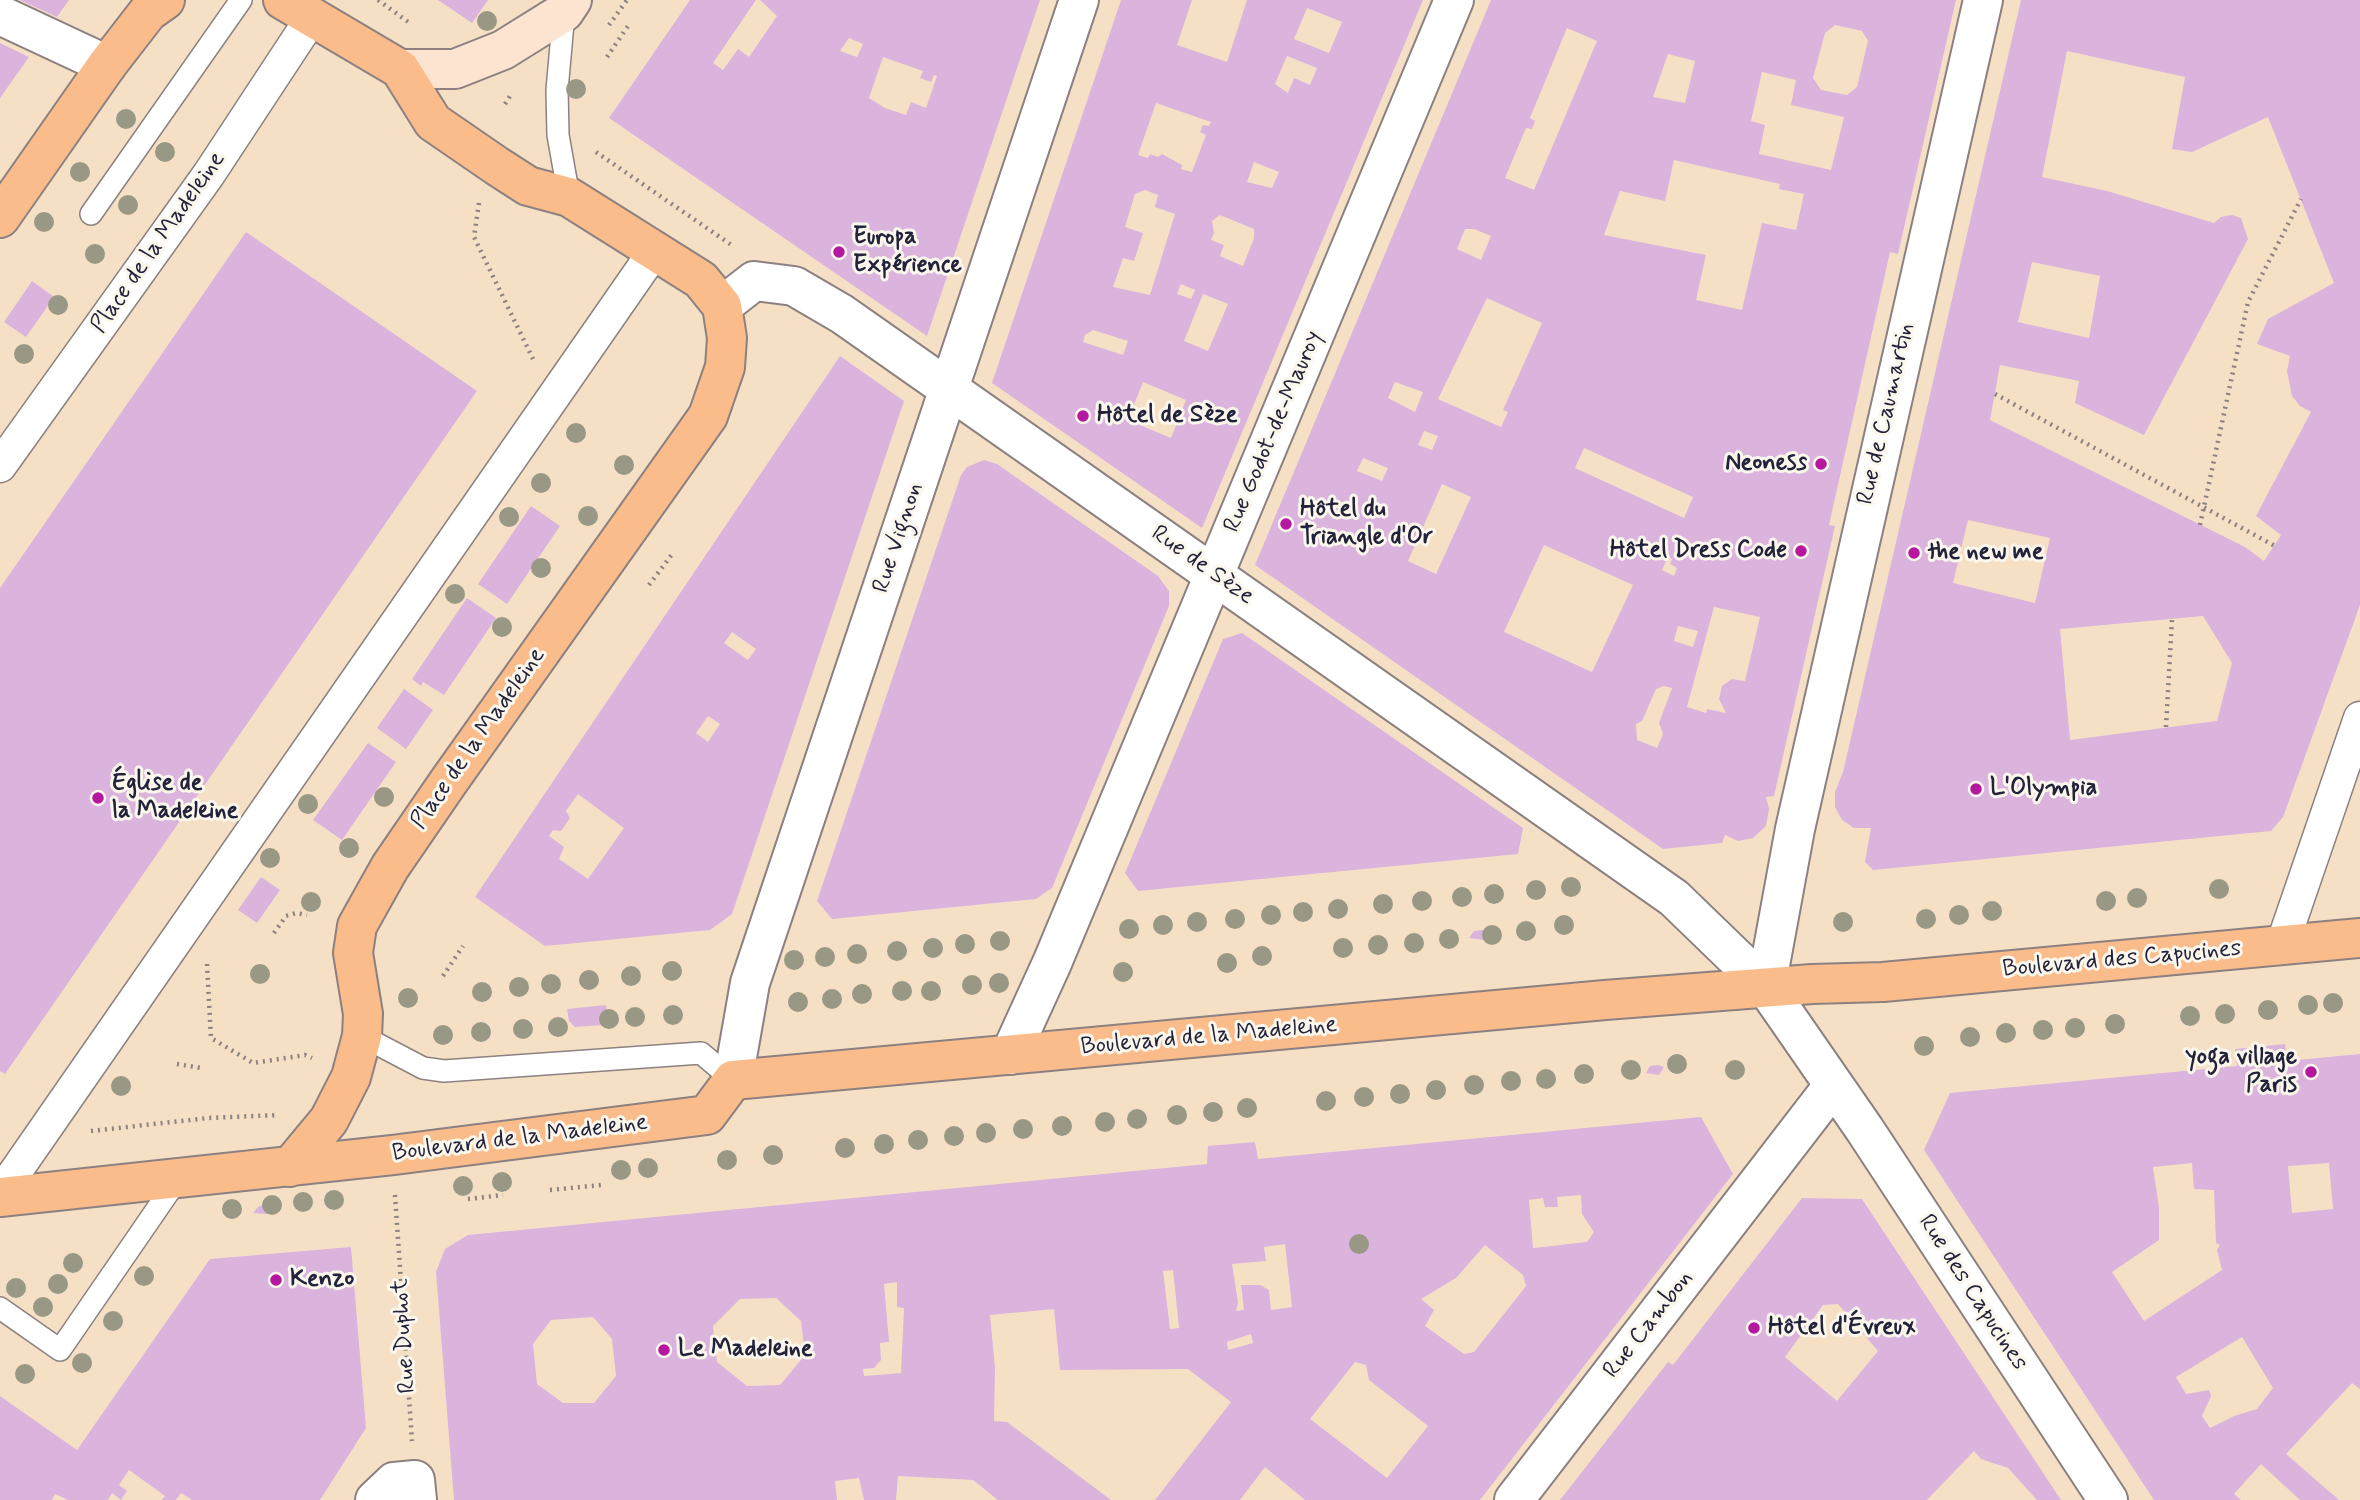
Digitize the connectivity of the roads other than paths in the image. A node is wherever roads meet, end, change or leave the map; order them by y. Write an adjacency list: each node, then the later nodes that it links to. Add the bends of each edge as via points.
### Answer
1 (165, 0): 9 (main road, via 148,12)
2 (241, 0): 12 (lane)
3 (1079, 0): 16 (street, Rue Vignon)
4 (1454, 0): 18 (street, Rue Godot-de-Mauroy)
5 (1983, 0): 22 (street, Rue de Caumartin, via 1795,829)
6 (300, 5): 10 (main road, Place de la Madeleine); 17 (street, Place de la Madeleine, via 209,174)
7 (568, 6): 10 (main road, via 503,50 455,69); 11 (lane, via 557,90 558,135)
8 (0, 16): 9 (street)
9 (107, 65): 13 (main road)
10 (400, 69): 11 (main road, Place de la Madeleine, via 433,122 528,186)
11 (569, 197): 14 (main road, Place de la Madeleine)
12 (91, 214)
13 (0, 218)
14 (656, 249): 15 (main road, Place de la Madeleine, via 701,280); 29 (street)
15 (722, 306): 16 (street, Rue de Sèze, via 754,281 794,286 842,314); 23 (main road, Place de la Madeleine, via 725,367 708,415 390,867 357,926 354,953)
16 (948, 390): 18 (street, Rue de Sèze); 25 (street, Rue Vignon, via 750,983)
17 (0, 466)
18 (1214, 575): 22 (street, Rue de Sèze, via 1674,898); 24 (street, Rue Godot-de-Mauroy)
19 (2360, 718): 21 (street)
20 (2360, 938): 21 (main road, Boulevard des Capucines)
21 (2282, 945): 22 (main road, Boulevard des Capucines, via 1884,982)
22 (1766, 988): 24 (main road, Boulevard de la Madeleine); 26 (street, Rue des Capucines)
23 (362, 1036): 25 (lane, via 433,1070 701,1053); 27 (main road, Place de la Madeleine, via 351,1077 329,1120)
24 (1010, 1055): 25 (main road, Boulevard de la Madeleine)
25 (733, 1080): 27 (main road, Boulevard de la Madeleine, via 707,1115)
26 (1833, 1086): 33 (street, Rue Cambon); 34 (street, Rue des Capucines)
27 (290, 1167): 28 (main road)
28 (179, 1177): 29 (main road); 30 (lane, via 60,1350)
29 (0, 1196)
30 (0, 1308)
31 (416, 1490): 32 (street, via 394,1482)
32 (375, 1500)
33 (1514, 1500)
34 (2108, 1500)

